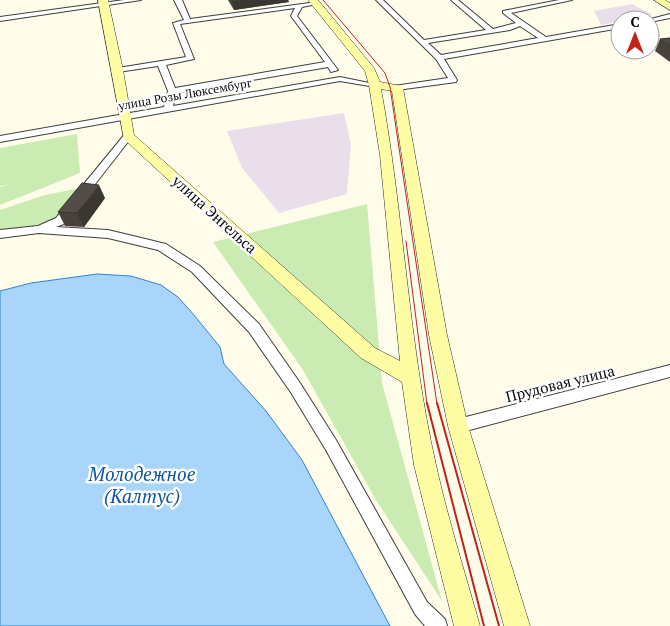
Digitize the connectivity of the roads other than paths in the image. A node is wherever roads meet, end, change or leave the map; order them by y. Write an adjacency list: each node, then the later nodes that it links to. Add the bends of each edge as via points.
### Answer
1 (138, 0): 8 (street)
2 (177, 0): 12 (street)
3 (378, 0): 17 (street)
4 (454, 0): 15 (street)
5 (568, 0): 13 (street, via 506,12)
6 (659, 0): 10 (main road)
7 (314, 1): 9 (street); 23 (main road, via 370,70)
8 (104, 2): 11 (street); 21 (main road)
9 (300, 5): 12 (street); 20 (street, via 294,16)
10 (670, 7)
11 (0, 19)
12 (188, 21): 19 (street, via 176,23 190,58)
13 (521, 23): 15 (street); 16 (street)
14 (610, 28): 16 (street)
15 (492, 31): 17 (street)
16 (544, 39): 18 (street)
17 (422, 42): 18 (street)
18 (439, 58): 24 (street, via 454,80)
19 (161, 63): 21 (street); 25 (street)
20 (329, 64): 22 (street); 25 (street)
21 (118, 70): 27 (main road)
22 (340, 79): 23 (street, улица Розы Люксембург); 26 (street, улица Розы Люксембург)
23 (375, 85): 24 (main road); 33 (main road, via 387,155)
24 (398, 88): 34 (main road, via 438,335)
25 (172, 91): 26 (street)
26 (168, 110): 27 (street, улица Розы Люксембург)
27 (126, 117): 28 (main road); 29 (street, улица Розы Люксембург)
28 (128, 136): 30 (street, via 60,221); 33 (main road, улица Энгельса, via 368,354)
29 (0, 139)
30 (39, 229): 31 (street); 35 (street, via 108,234 162,247 196,269 254,328 290,380 331,445 421,608)
31 (0, 234)
32 (670, 371): 34 (street, Прудовая улица)
33 (410, 377): 36 (main road, via 425,466)
34 (458, 426): 37 (main road)
35 (438, 626)
36 (467, 626)
37 (518, 626)

